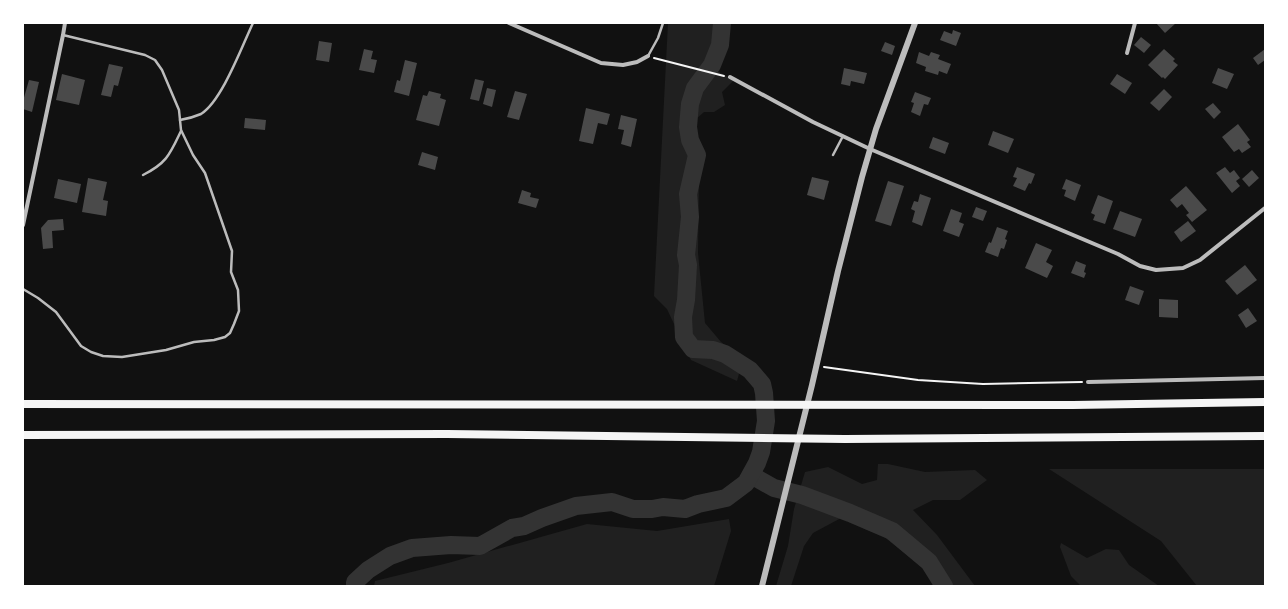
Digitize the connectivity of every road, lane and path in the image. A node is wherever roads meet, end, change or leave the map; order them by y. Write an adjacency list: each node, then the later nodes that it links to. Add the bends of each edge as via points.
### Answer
1 (65, 23): 7 (street)
2 (252, 23): 11 (lane, via 226,82 212,103 202,113)
3 (509, 23): 9 (street, via 601,63 623,66)
4 (663, 23): 9 (lane)
5 (915, 23): 14 (street)
6 (1135, 23): 8 (street)
7 (63, 35): 11 (lane, via 145,55 155,60 179,110); 18 (street)
8 (1127, 53)
9 (648, 56): 10 (path)
10 (730, 77): 13 (street)
11 (180, 120): 12 (lane)
12 (181, 130): 16 (lane, via 165,160); 19 (lane, via 204,173 232,251 231,272 238,290 239,311 230,333 214,340 194,342 166,350 122,357 103,356 81,346 56,312)
13 (843, 136): 14 (street); 15 (lane)
14 (870, 149): 17 (street, via 1118,254 1140,266 1156,270 1183,268 1200,260); 20 (street, via 838,271)
15 (832, 155)
16 (143, 175)
17 (1265, 208)
18 (23, 225)
19 (23, 289)
20 (817, 366): 22 (path, via 947,382); 27 (street)
21 (1265, 378): 22 (street)
22 (1088, 382)
23 (1265, 402): 24 (highway, via 1081,405)
24 (23, 404)
25 (23, 436): 26 (highway, via 447,434 845,439)
26 (1265, 436)
27 (762, 586)

